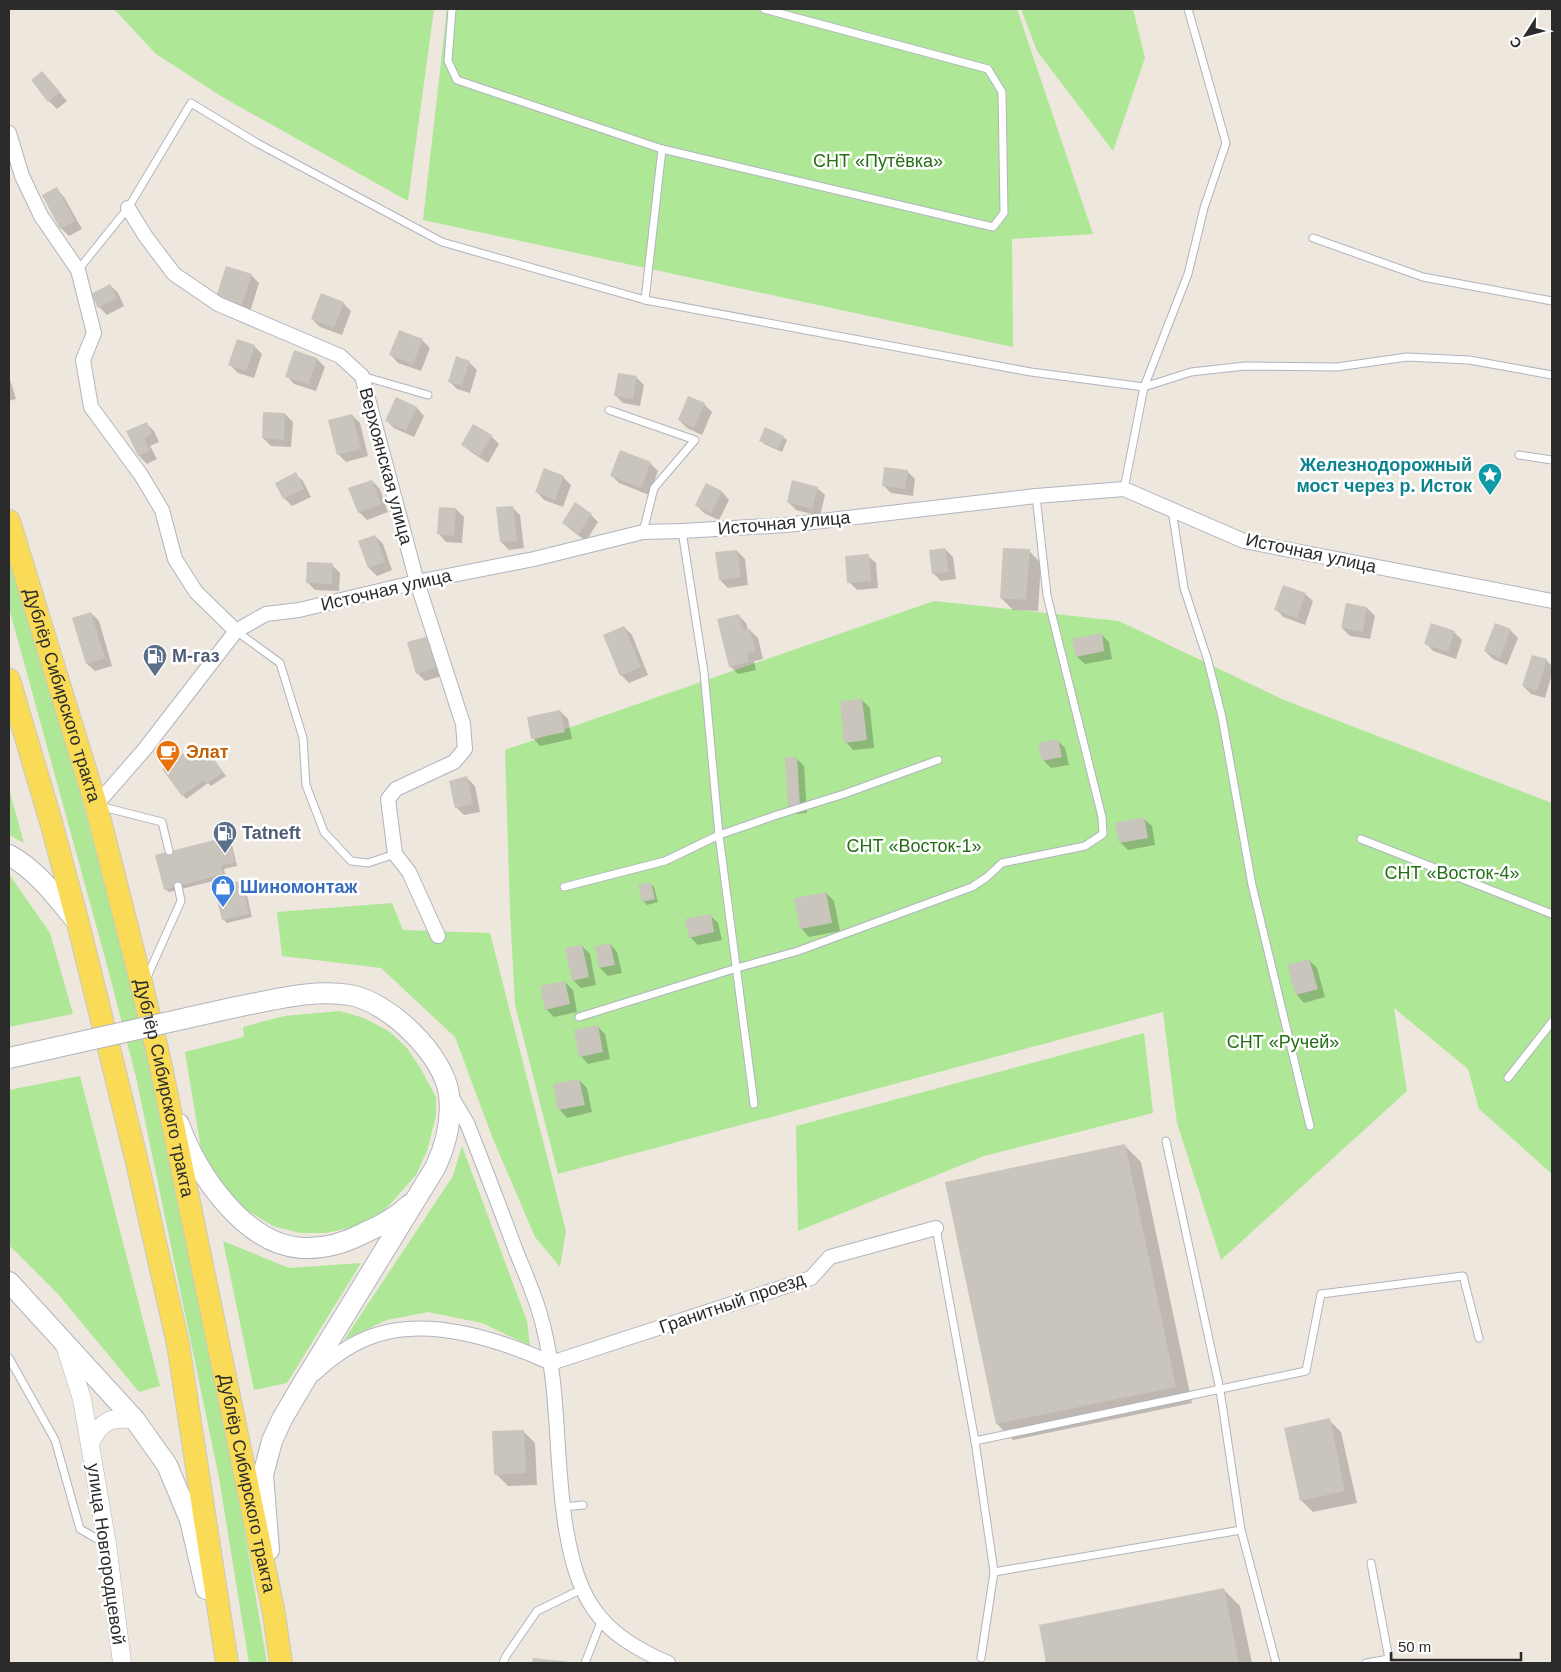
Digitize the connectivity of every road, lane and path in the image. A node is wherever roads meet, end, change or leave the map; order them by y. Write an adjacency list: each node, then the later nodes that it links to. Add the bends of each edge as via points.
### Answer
1 (452, 9): 5 (lane, via 448,61 457,80)
2 (764, 9): 5 (lane, via 988,68 1002,92 1004,213 993,228)
3 (1188, 9): 13 (lane, via 1226,143 1204,208 1188,274)
4 (9, 133): 8 (street, via 22,176 41,216)
5 (662, 149): 9 (lane)
6 (128, 208): 8 (lane); 9 (lane, via 191,103 257,143 442,242); 12 (street, Верхоянская улица, via 174,274 218,304 340,356)
7 (1313, 238): 10 (lane, via 1423,276)
8 (78, 270): 26 (street, via 94,333 83,360 91,407 141,475 162,510 175,559 196,592)
9 (645, 300): 13 (lane, via 1031,372)
10 (1552, 301)
11 (1552, 375): 13 (lane, via 1469,360 1407,356 1337,367 1245,366 1191,372)
12 (362, 376): 14 (lane); 24 (street, Верхоянская улица)
13 (1144, 387): 18 (lane)
14 (428, 395)
15 (609, 410): 23 (lane, via 695,440 654,488)
16 (1519, 455): 17 (lane)
17 (1552, 460)
18 (1124, 489): 19 (street, Источная улица); 20 (street, Источная улица)
19 (1036, 496): 22 (street, Источная улица, via 786,525); 40 (lane, via 1047,595 1102,817 1102,834 1085,846 1002,863 972,887 798,951)
20 (1172, 509): 25 (street, Источная улица, via 1244,541); 49 (lane, via 1184,588 1208,660 1222,717 1252,885)
21 (9, 521): 29 (main road, Дублёр Сибирского тракта)
22 (682, 531): 23 (street, Источная улица); 30 (lane, via 704,672)
23 (643, 532): 24 (street, Источная улица, via 534,559)
24 (417, 582): 26 (street, Источная улица, via 300,610 266,614); 33 (street, Верхоянская улица, via 463,724 465,750 454,762 396,789 388,799)
25 (1552, 601)
26 (236, 631): 29 (street, Источная улица, via 144,750); 33 (lane, via 280,663 303,738 306,785 324,832 351,861 368,863)
27 (9, 680): 38 (main road)
28 (938, 760): 30 (lane)
29 (96, 805): 32 (lane, via 162,822); 41 (main road, Дублёр Сибирского тракта)
30 (719, 835): 36 (lane, via 665,861); 40 (lane)
31 (1361, 839): 37 (lane)
32 (169, 851)
33 (395, 854): 39 (street, via 409,872)
34 (9, 855): 38 (main road, via 22,862 49,888)
35 (178, 886): 41 (lane, via 181,901)
36 (564, 887)
37 (1552, 914)
38 (78, 923): 75 (main road, via 178,1344)
39 (438, 936)
40 (737, 968): 42 (lane); 48 (lane)
41 (142, 986): 45 (main road, Дублёр Сибирского тракта)
42 (579, 1017)
43 (1552, 1023): 46 (lane)
44 (9, 1058): 47 (main road, bridge, via 236,1007 329,993 375,1004 412,1031 435,1062)
45 (160, 1062): 51 (main road, via 183,1136 198,1166 235,1212 266,1237 300,1248 340,1243 382,1225); 70 (main road, Дублёр Сибирского тракта)
46 (1508, 1078)
47 (449, 1093): 51 (main road, via 444,1150); 57 (street, via 467,1123 539,1311)
48 (754, 1104)
49 (1310, 1126)
50 (1166, 1141): 59 (lane)
51 (420, 1196): 58 (main road)
52 (936, 1228): 57 (street, Гранитный проезд, via 830,1257 811,1278); 61 (lane)
53 (9, 1282): 55 (main road)
54 (1479, 1338): 59 (lane, via 1463,1276 1321,1294 1306,1371)
55 (64, 1342): 60 (main road); 62 (street, улица Новгородцевой, via 82,1399)
56 (9, 1358): 66 (lane, via 55,1440 80,1529)
57 (551, 1363): 58 (street, via 508,1346 454,1332 402,1329 360,1342 324,1364); 64 (street)
58 (302, 1385): 70 (main road, via 272,1441 263,1475)
59 (1220, 1390): 61 (lane); 65 (lane)
60 (135, 1420): 62 (street, via 121,1417 107,1421 96,1431); 74 (main road, via 167,1465 190,1520)
61 (975, 1441): 68 (lane)
62 (90, 1444): 66 (street, улица Новгородцевой)
63 (583, 1505): 64 (lane)
64 (562, 1507): 69 (street, via 571,1555)
65 (1241, 1530): 68 (lane); 80 (lane)
66 (107, 1544): 73 (street, улица Новгородцевой)
67 (1371, 1563): 81 (lane, via 1389,1658)
68 (994, 1572): 72 (lane)
69 (582, 1589): 71 (street); 77 (lane, via 537,1611)
70 (274, 1614): 76 (main road, Дублёр Сибирского тракта)
71 (602, 1619): 78 (lane); 79 (street, via 629,1643)
72 (981, 1658)
73 (122, 1663)
74 (224, 1663)
75 (227, 1663)
76 (281, 1663)
77 (503, 1663)
78 (585, 1663)
79 (668, 1663)
80 (1276, 1663)
81 (1366, 1663)

